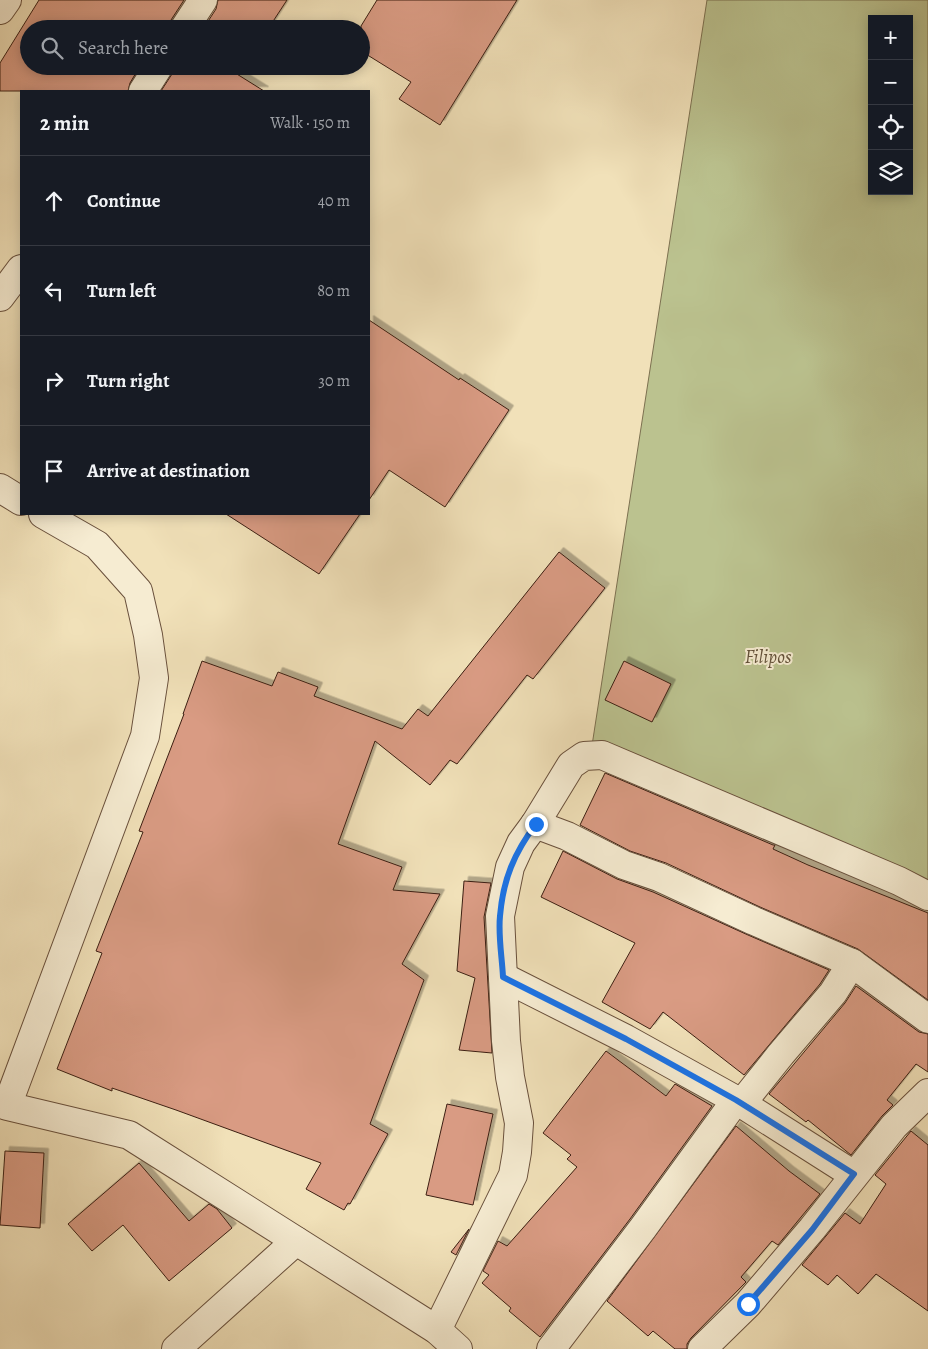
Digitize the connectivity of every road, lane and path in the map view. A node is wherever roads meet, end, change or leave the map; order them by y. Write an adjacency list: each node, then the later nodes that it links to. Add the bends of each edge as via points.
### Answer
1 (7, 0): 3 (street)
2 (203, 0): 4 (street)
3 (0, 10)
4 (190, 20)
5 (153, 75): 6 (street)
6 (144, 90)
7 (20, 270): 8 (street)
8 (0, 297)
9 (0, 488): 10 (street)
10 (20, 500)
11 (45, 515): 19 (street, via 97,545 138,591 154,678 145,736)
12 (536, 824): 13 (street, via 571,765 584,756 602,754); 14 (street); 15 (street, via 521,843 510,866 500,916)
13 (928, 896)
14 (852, 963): 16 (street); 18 (street, via 833,993)
15 (503, 977): 18 (street); 22 (street, via 506,1041 519,1123 513,1174)
16 (928, 1018)
17 (928, 1093): 20 (street, via 894,1126)
18 (739, 1101): 20 (street); 25 (street)
19 (3, 1106): 21 (street, via 130,1135)
20 (854, 1174): 26 (street, via 812,1230 748,1304)
21 (296, 1241): 22 (street); 23 (street)
22 (437, 1330): 24 (street)
23 (176, 1349)
24 (458, 1349)
25 (551, 1349)
26 (702, 1349)

